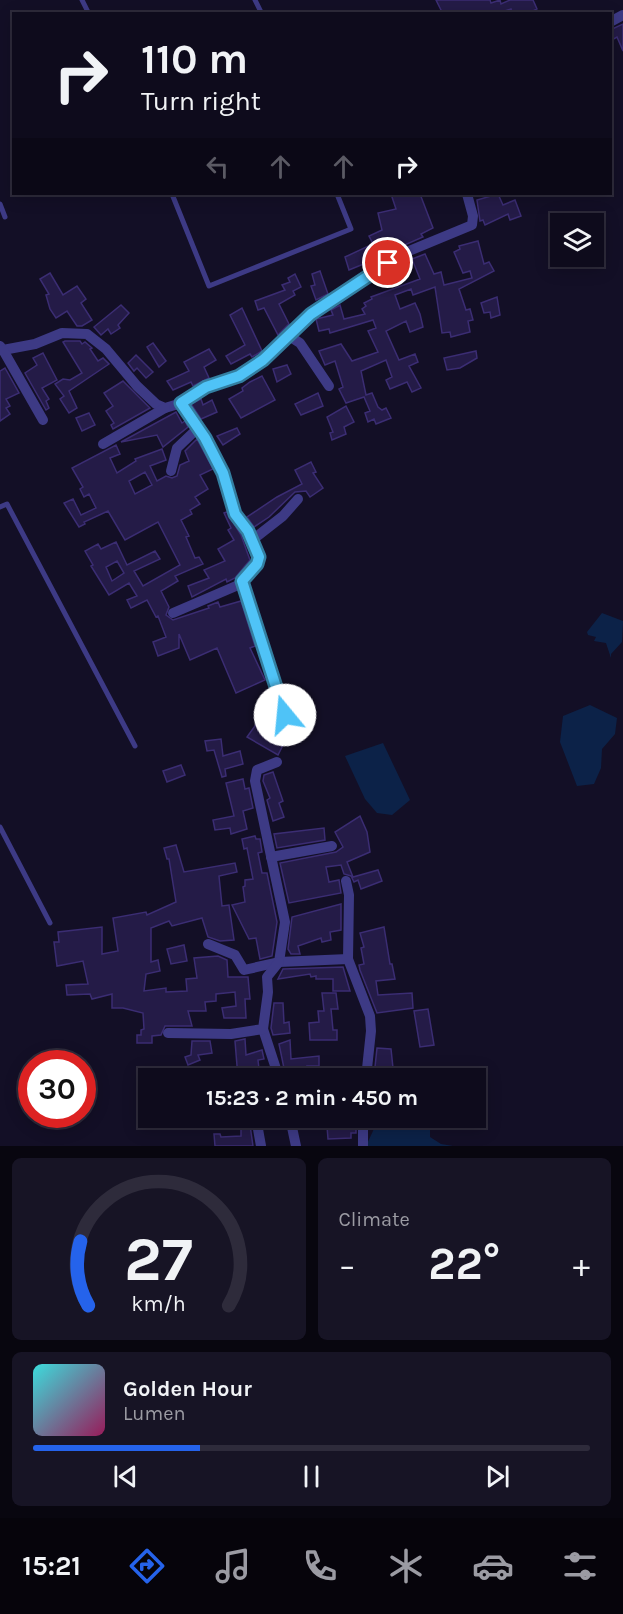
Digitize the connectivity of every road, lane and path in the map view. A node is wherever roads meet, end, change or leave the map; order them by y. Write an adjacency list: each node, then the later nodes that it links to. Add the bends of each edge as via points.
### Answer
1 (172, 195): 2 (lane, via 209,286 351,229)
2 (337, 195)
3 (467, 195): 6 (street, via 472,225 404,253 311,314)
4 (0, 204): 5 (lane)
5 (5, 217)
6 (289, 336): 8 (street, via 300,343); 9 (street, via 239,376 206,387)
7 (2, 348): 10 (street, via 35,344 62,333 87,334 106,349 145,394); 11 (street)
8 (329, 386)
9 (181, 403): 10 (street); 12 (street)
10 (165, 408): 13 (street)
11 (43, 420)
12 (198, 428): 14 (street, via 177,448); 17 (street, via 223,473 235,514)
13 (103, 444)
14 (171, 471)
15 (298, 499): 17 (street)
16 (0, 507): 21 (lane, via 6,504)
17 (251, 541): 18 (street, via 259,561 242,578)
18 (243, 583): 19 (street); 20 (street)
19 (173, 613)
20 (285, 715)
21 (135, 746)
22 (277, 762): 25 (street, via 257,770 255,782)
23 (0, 827): 27 (lane)
24 (332, 846): 25 (street)
25 (271, 857): 30 (street, via 285,922)
26 (346, 881): 29 (street)
27 (50, 922)
28 (208, 944): 30 (street, via 235,955 244,970)
29 (348, 959): 30 (street); 34 (street, via 370,1016)
30 (279, 962): 31 (street, via 267,977)
31 (263, 1029): 32 (street, via 231,1034); 33 (street)
32 (168, 1033)
33 (276, 1068)
34 (368, 1068)
35 (257, 1128): 38 (street)
36 (292, 1128): 39 (street)
37 (363, 1128): 40 (street)
38 (261, 1146)
39 (296, 1146)
40 (363, 1146)

